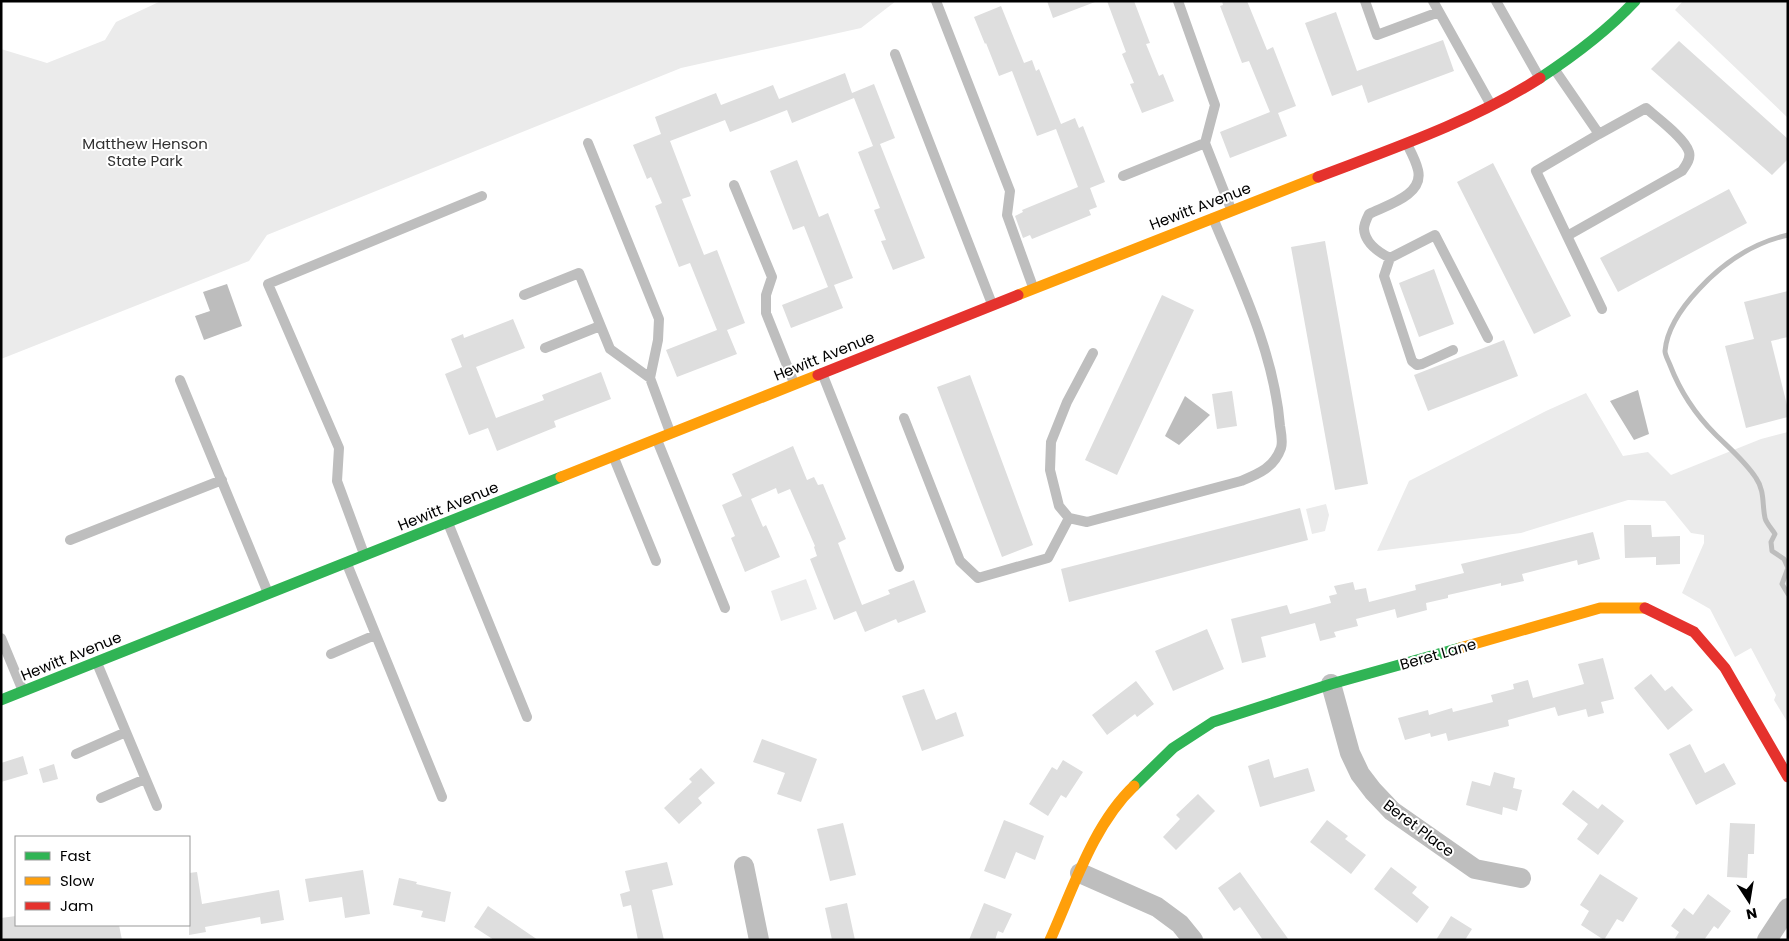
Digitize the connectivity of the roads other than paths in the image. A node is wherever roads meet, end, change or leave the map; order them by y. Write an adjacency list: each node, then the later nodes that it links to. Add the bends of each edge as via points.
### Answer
1 (936, 1): 23 (lane, via 1010,191 1007,215)
2 (1178, 1): 14 (lane, via 1215,104)
3 (1365, 1): 7 (lane, via 1377,35)
4 (1433, 1): 7 (lane)
5 (1496, 1): 10 (lane)
6 (1635, 1): 9 (street, Hewitt Avenue)
7 (1439, 12): 11 (lane)
8 (895, 54): 25 (lane)
9 (1554, 70): 10 (street, Hewitt Avenue); 12 (lane)
10 (1540, 78): 11 (street, Hewitt Avenue)
11 (1491, 106): 15 (street, Hewitt Avenue)
12 (1600, 134): 21 (lane, via 1536,171); 21 (lane, via 1646,108 1683,142 1689,152 1689,161 1682,170)
13 (588, 143): 33 (lane, via 659,318)
14 (1204, 143): 16 (lane); 19 (lane)
15 (1407, 143): 19 (street, Hewitt Avenue); 22 (lane, via 1419,171 1418,183 1409,194 1369,214 1364,228 1368,241)
16 (1123, 176)
17 (734, 186): 35 (lane, via 772,277 766,295 766,314)
18 (482, 196): 44 (lane, via 268,284 339,448 337,481)
19 (1231, 210): 20 (street, Hewitt Avenue)
20 (1213, 217): 23 (street, Hewitt Avenue); 41 (lane, via 1264,347 1278,406 1282,447 1263,472 1241,481 1087,522)
21 (1566, 236): 26 (lane)
22 (1390, 258): 28 (lane, via 1436,235); 30 (lane, via 1384,276 1412,361 1422,364)
23 (1034, 288): 25 (street, Hewitt Avenue)
24 (524, 295): 27 (lane, via 579,273)
25 (993, 305): 32 (street, Hewitt Avenue)
26 (1602, 309)
27 (600, 326): 29 (lane); 33 (lane, via 610,349)
28 (1488, 338)
29 (546, 348)
30 (1453, 350)
31 (1093, 353): 41 (lane, via 1066,402 1051,442 1050,470 1059,506)
32 (822, 373): 35 (street, Hewitt Avenue); 47 (lane)
33 (650, 378): 37 (lane)
34 (180, 380): 40 (lane)
35 (794, 384): 37 (street, Hewitt Avenue)
36 (904, 418): 41 (lane, via 960,561 978,578 1048,558)
37 (670, 434): 38 (street, Hewitt Avenue)
38 (657, 439): 39 (street, Hewitt Avenue); 49 (lane)
39 (613, 456): 42 (street, Hewitt Avenue); 45 (lane)
40 (222, 480): 43 (lane); 48 (lane)
41 (1068, 518)
42 (448, 522): 44 (street, Hewitt Avenue); 57 (lane)
43 (70, 540)
44 (364, 556): 46 (street, Hewitt Avenue)
45 (656, 561)
46 (346, 563): 48 (street, Hewitt Avenue); 50 (lane)
47 (899, 567)
48 (269, 594): 53 (street, Hewitt Avenue)
49 (725, 608)
50 (375, 635): 52 (lane); 62 (lane)
51 (1, 638): 55 (lane)
52 (331, 654)
53 (96, 662): 55 (street, Hewitt Avenue); 58 (lane)
54 (1331, 684): 61 (street, Beret Lane, via 1600,608 1644,608 1694,632 1725,668); 66 (street, Beret Lane, via 1213,722 1174,748 1120,799 1094,840); 67 (street, Beret Place, via 1350,753 1360,774 1392,811 1475,869)
55 (23, 692): 56 (street, Hewitt Avenue)
56 (1, 700)
57 (527, 717)
58 (126, 732): 59 (lane); 60 (lane)
59 (76, 754)
60 (145, 778): 63 (lane); 64 (lane)
61 (1788, 778)
62 (442, 797)
63 (101, 798)
64 (157, 806)
65 (744, 866): 69 (street)
66 (1080, 873): 70 (street, Beret Lane); 71 (street, via 1157,908 1180,924)
67 (1521, 878)
68 (1788, 908): 72 (street)
69 (759, 940)
70 (1050, 940)
71 (1193, 940)
72 (1767, 940)

